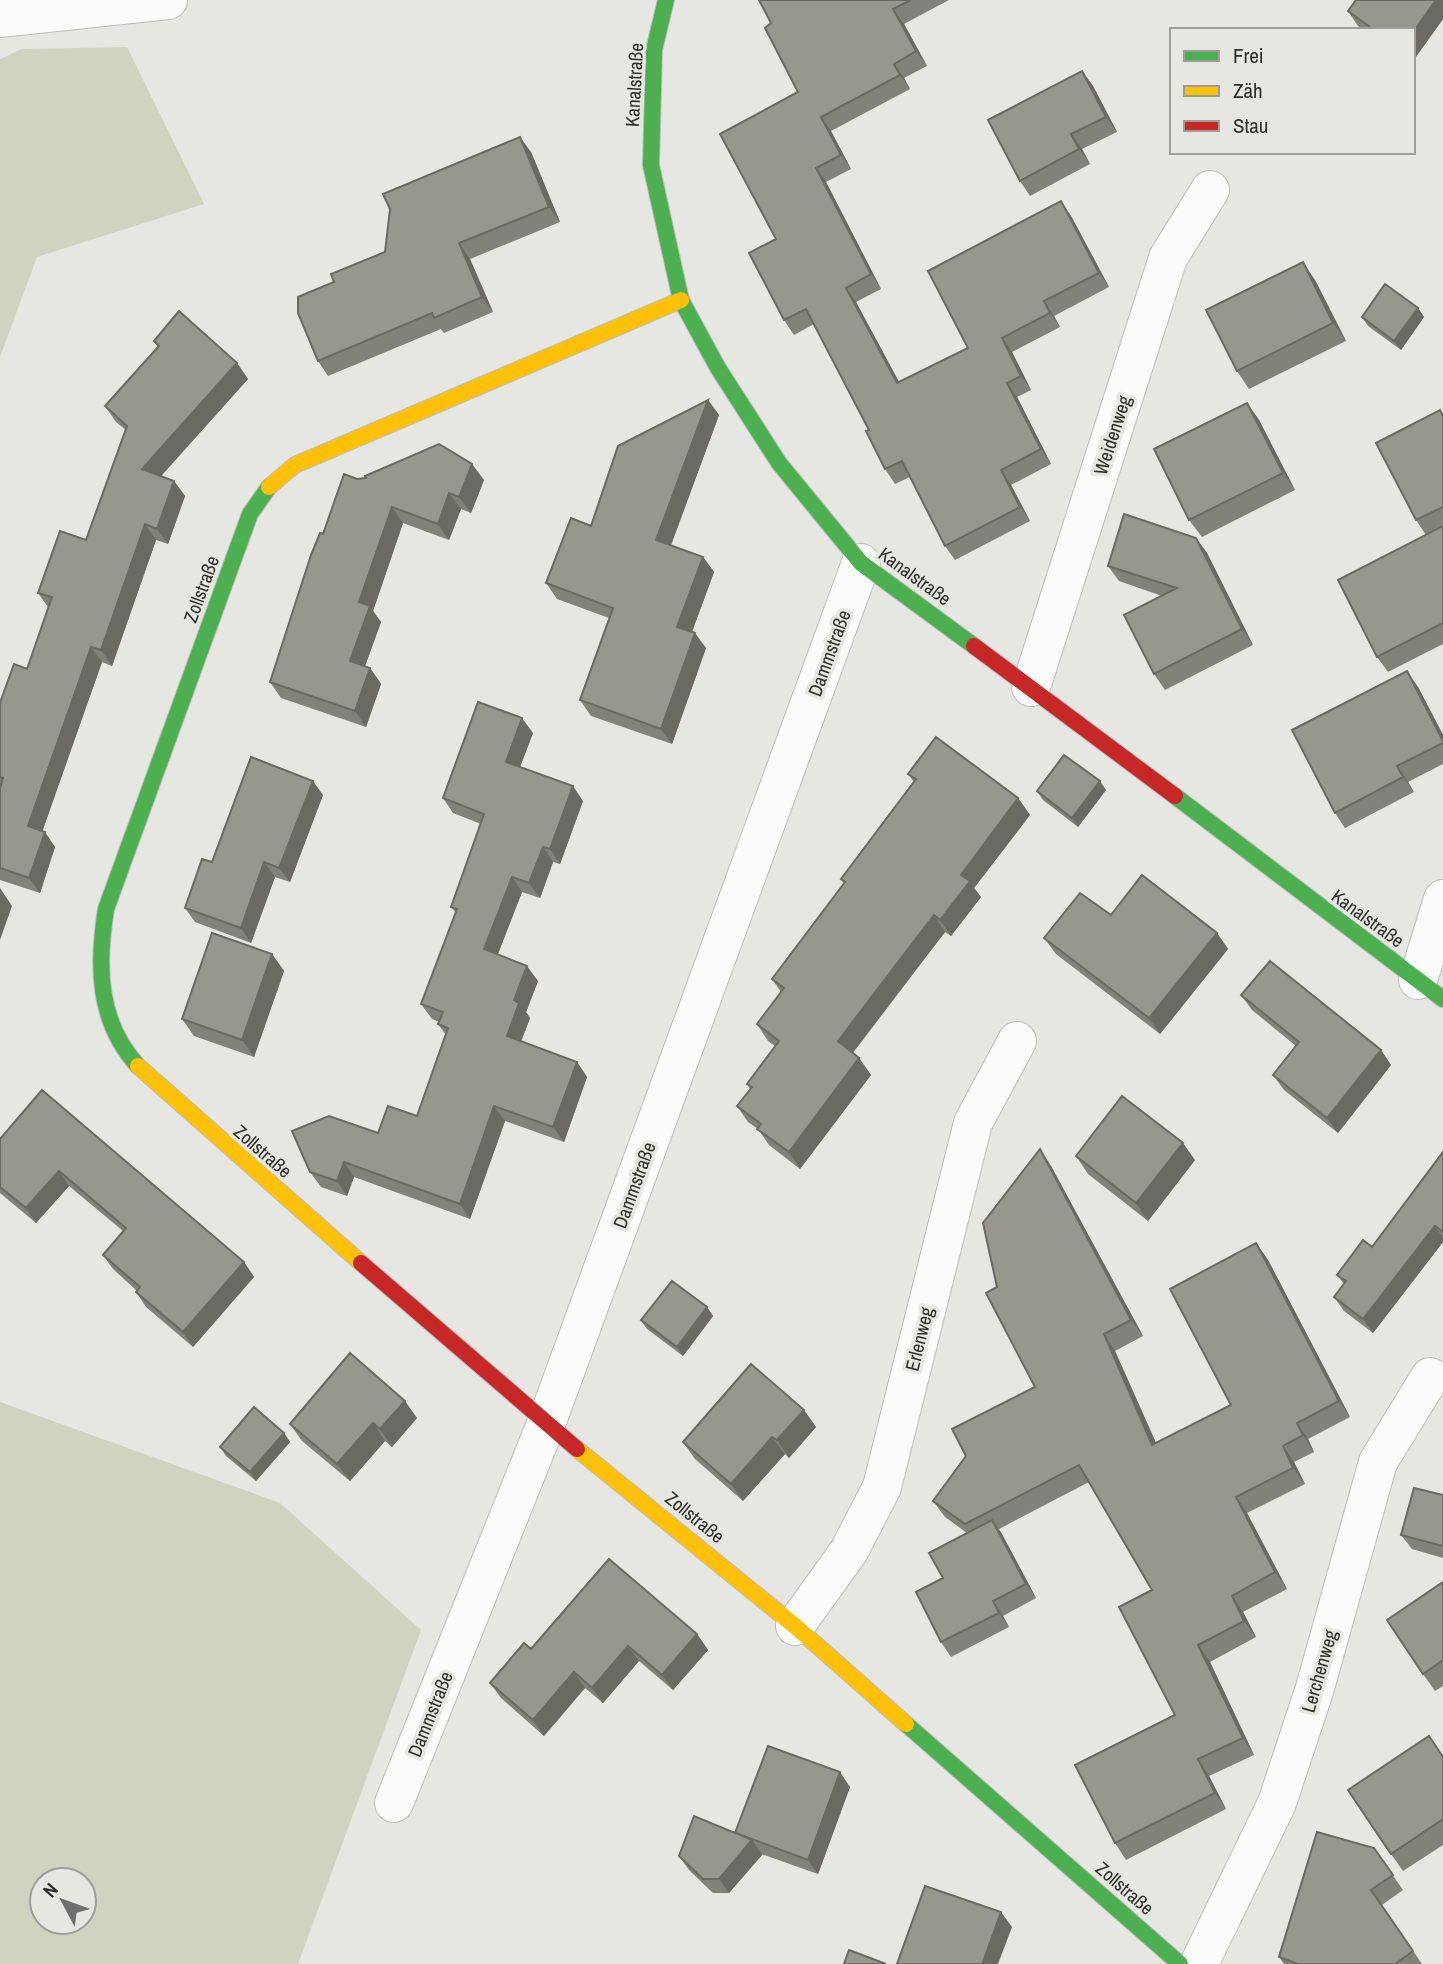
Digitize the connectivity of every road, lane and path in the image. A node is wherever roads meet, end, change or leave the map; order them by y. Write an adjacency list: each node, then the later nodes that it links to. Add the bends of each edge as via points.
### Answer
1 (168, 0): 3 (street)
2 (666, 0): 5 (street, Kanalstraße, via 654,51 651,165)
3 (0, 18)
4 (1210, 190): 7 (street, Weidenweg, via 1168,258)
5 (681, 300): 6 (street, Kanalstraße, via 779,463); 12 (street, Zollstraße, via 295,465 269,487 250,514 106,909 98,959 103,1001 120,1044 152,1082)
6 (861, 563): 7 (street, Kanalstraße); 12 (street, Dammstraße)
7 (1031, 687): 9 (street, Kanalstraße)
8 (1443, 899): 9 (street)
9 (1430, 990)
10 (1017, 1041): 13 (street, Erlenweg, via 973,1123 882,1487 849,1551)
11 (1430, 1377): 16 (street, Lerchenweg, via 1378,1461 1315,1688 1277,1803)
12 (546, 1424): 13 (street, Zollstraße); 14 (street, Dammstraße)
13 (795, 1626): 15 (street, Zollstraße)
14 (394, 1803)
15 (1180, 1964)
16 (1199, 1964)

